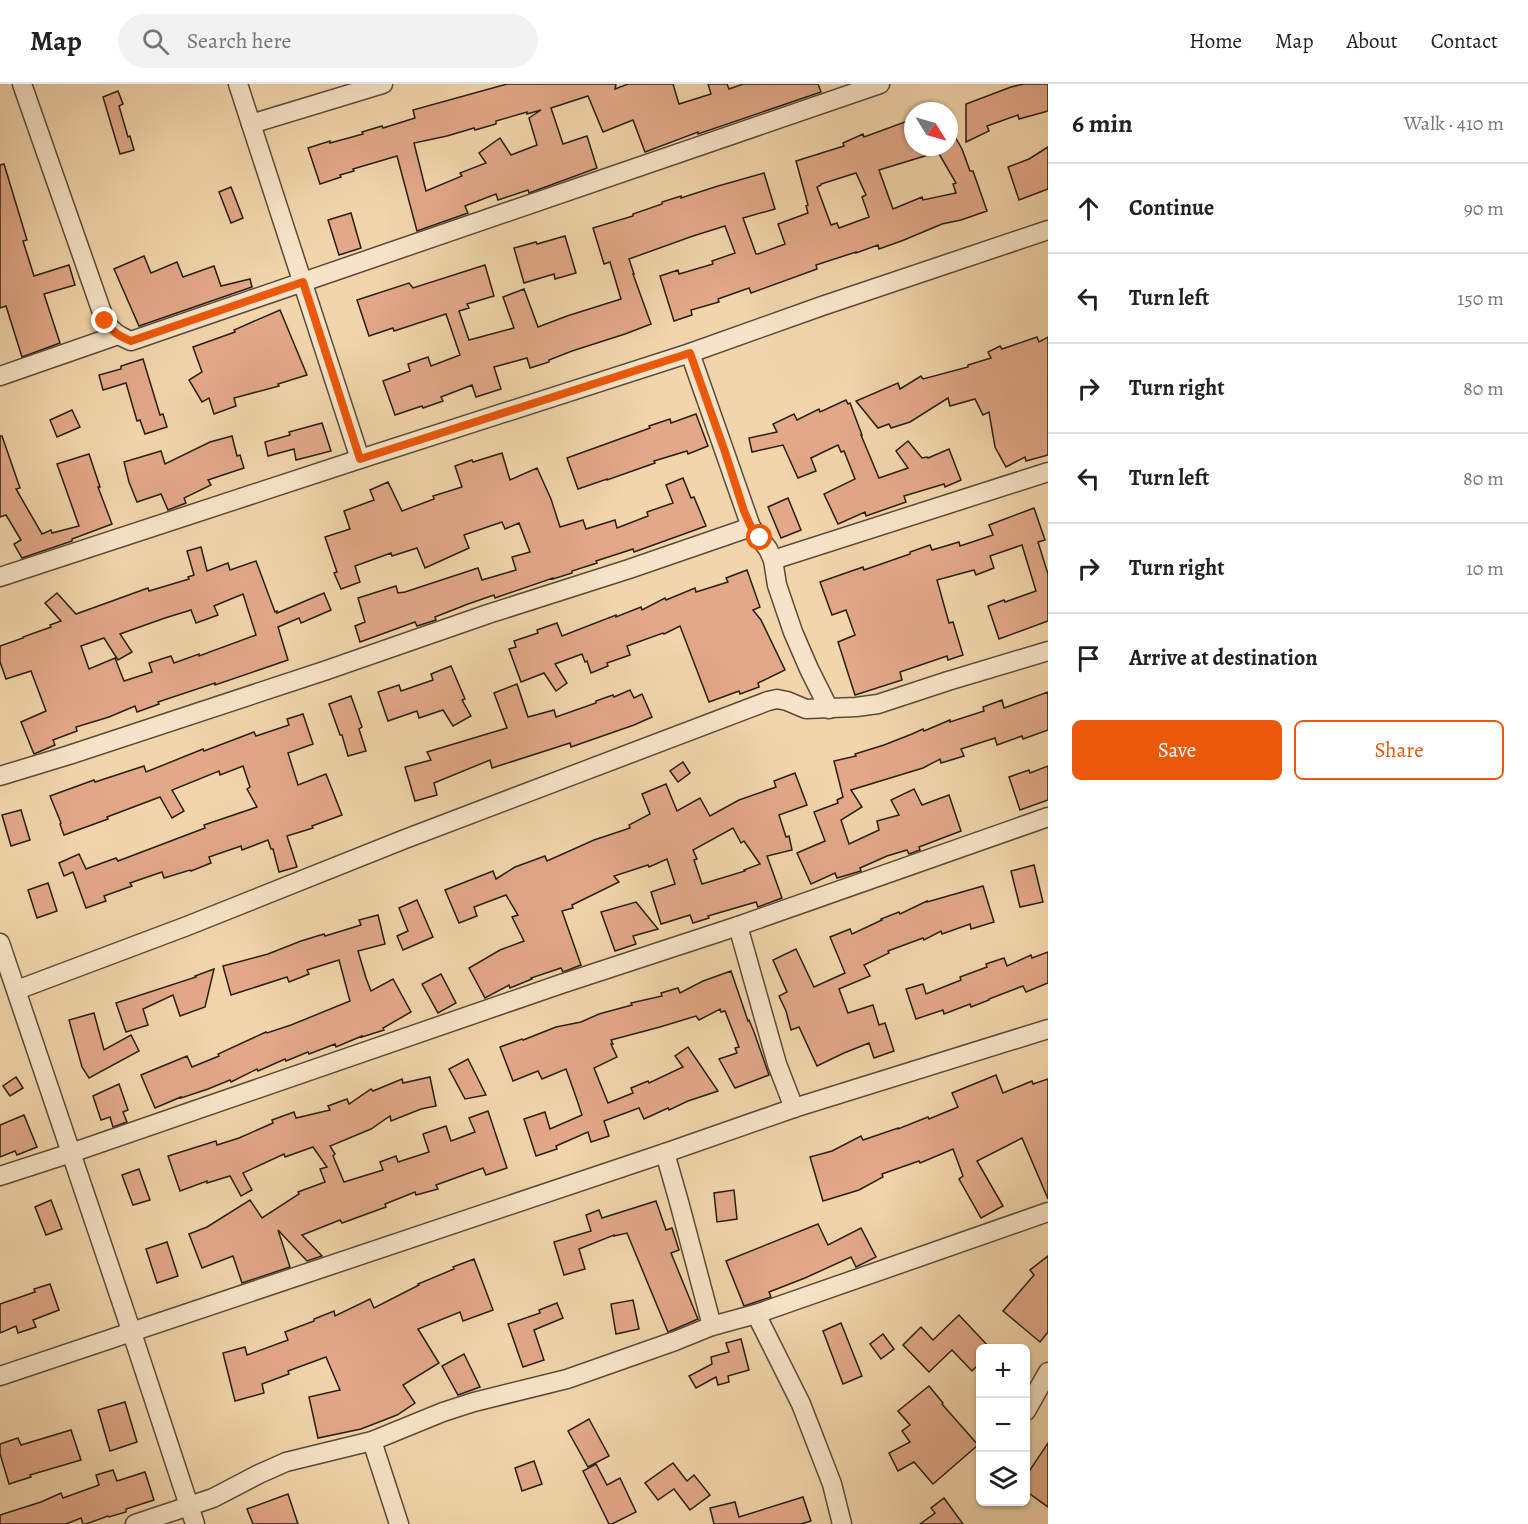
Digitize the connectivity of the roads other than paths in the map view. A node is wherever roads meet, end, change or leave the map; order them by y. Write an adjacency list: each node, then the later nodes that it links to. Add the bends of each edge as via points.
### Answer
1 (22, 84): 8 (street, via 105,321)
2 (238, 84): 5 (street)
3 (383, 84): 5 (street)
4 (880, 84): 7 (street)
5 (251, 124): 7 (street)
6 (1048, 230): 9 (street)
7 (303, 282): 8 (street, via 131,341); 11 (street)
8 (118, 335): 10 (street)
9 (690, 353): 11 (street); 13 (street)
10 (0, 376)
11 (360, 459): 15 (street)
12 (1048, 472): 14 (street)
13 (751, 527): 14 (street); 18 (street)
14 (773, 560): 17 (street, via 777,585 794,632)
15 (0, 577)
16 (1048, 651): 17 (street, via 878,704)
17 (829, 709): 22 (street, via 806,709 777,699 768,701 187,926)
18 (0, 776)
19 (1048, 817): 20 (street)
20 (738, 926): 24 (street, via 777,1064); 25 (street)
21 (0, 943): 22 (street)
22 (9, 980): 25 (street)
23 (1048, 1029): 24 (street)
24 (794, 1108): 26 (street)
25 (71, 1153): 27 (street); 31 (street)
26 (665, 1153): 30 (street); 31 (street)
27 (0, 1176)
28 (1048, 1212): 29 (street)
29 (756, 1314): 30 (street); 39 (street, via 801,1404 832,1484)
30 (712, 1326): 35 (street, via 567,1379 442,1412)
31 (132, 1333): 33 (street); 36 (street)
32 (1048, 1372): 34 (street)
33 (0, 1376)
34 (1030, 1404)
35 (372, 1441): 36 (street, via 286,1462 259,1473 213,1498); 38 (street)
36 (192, 1515): 37 (street)
37 (135, 1524)
38 (399, 1524)
39 (842, 1524)

